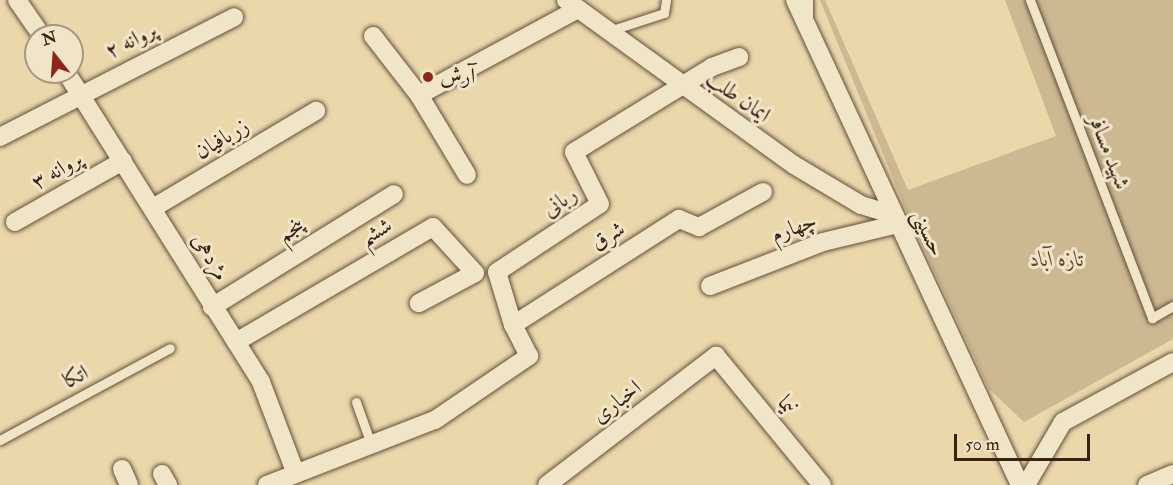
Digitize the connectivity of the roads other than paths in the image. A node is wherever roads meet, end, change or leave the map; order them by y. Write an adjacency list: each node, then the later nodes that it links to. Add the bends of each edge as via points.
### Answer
1 (17, 0): 8 (street)
2 (666, 0): 10 (lane, via 664,13)
3 (795, 0): 9 (street, حسینی)
4 (808, 0): 9 (lane)
5 (1030, 0): 28 (lane, شهید مسافر, via 1152,318)
6 (572, 4): 10 (street, ایمان طلب); 16 (street)
7 (234, 17): 15 (street, پروانه ۲)
8 (34, 24)
9 (807, 26): 24 (street, حسینی)
10 (608, 32): 14 (street, ایمان طلب)
11 (373, 36): 16 (street)
12 (739, 57): 14 (street, via 712,67)
13 (75, 84): 15 (street, مژدهی)
14 (684, 87): 24 (street, ایمان طلب, via 794,165 861,205); 30 (street, ربانی, via 574,152 600,204 497,272)
15 (81, 93): 18 (street, پروانه ۲); 19 (street, مژدهی)
16 (419, 95): 20 (street)
17 (316, 111): 23 (street, زربافیان)
18 (0, 137)
19 (123, 161): 23 (street, مژدهی); 25 (street, پروانه ۳)
20 (467, 175)
21 (763, 192): 30 (street, شرق, via 699,227 679,219)
22 (394, 194): 29 (street, پنجم)
23 (153, 208): 29 (street, مژدهی)
24 (895, 219): 26 (street, چهارم); 43 (street, حسینی)
25 (15, 222)
26 (710, 286)
27 (419, 303): 31 (street, ششم, via 475,273 433,227)
28 (1173, 306)
29 (212, 307): 31 (street, مژدهی)
30 (513, 325): 37 (street, via 529,356 435,420)
31 (236, 342): 38 (street, مژدهی, via 261,382)
32 (170, 348): 36 (lane, اتکا)
33 (716, 356): 40 (street, نیما); 42 (street, اخباری)
34 (1173, 362): 44 (street, via 1063,422)
35 (356, 402): 37 (lane)
36 (0, 440)
37 (372, 447): 38 (street)
38 (296, 474): 41 (street)
39 (1173, 474): 45 (street)
40 (816, 483)
41 (267, 485)
42 (548, 485)
43 (1020, 485)
44 (1026, 485)
45 (1147, 485)

